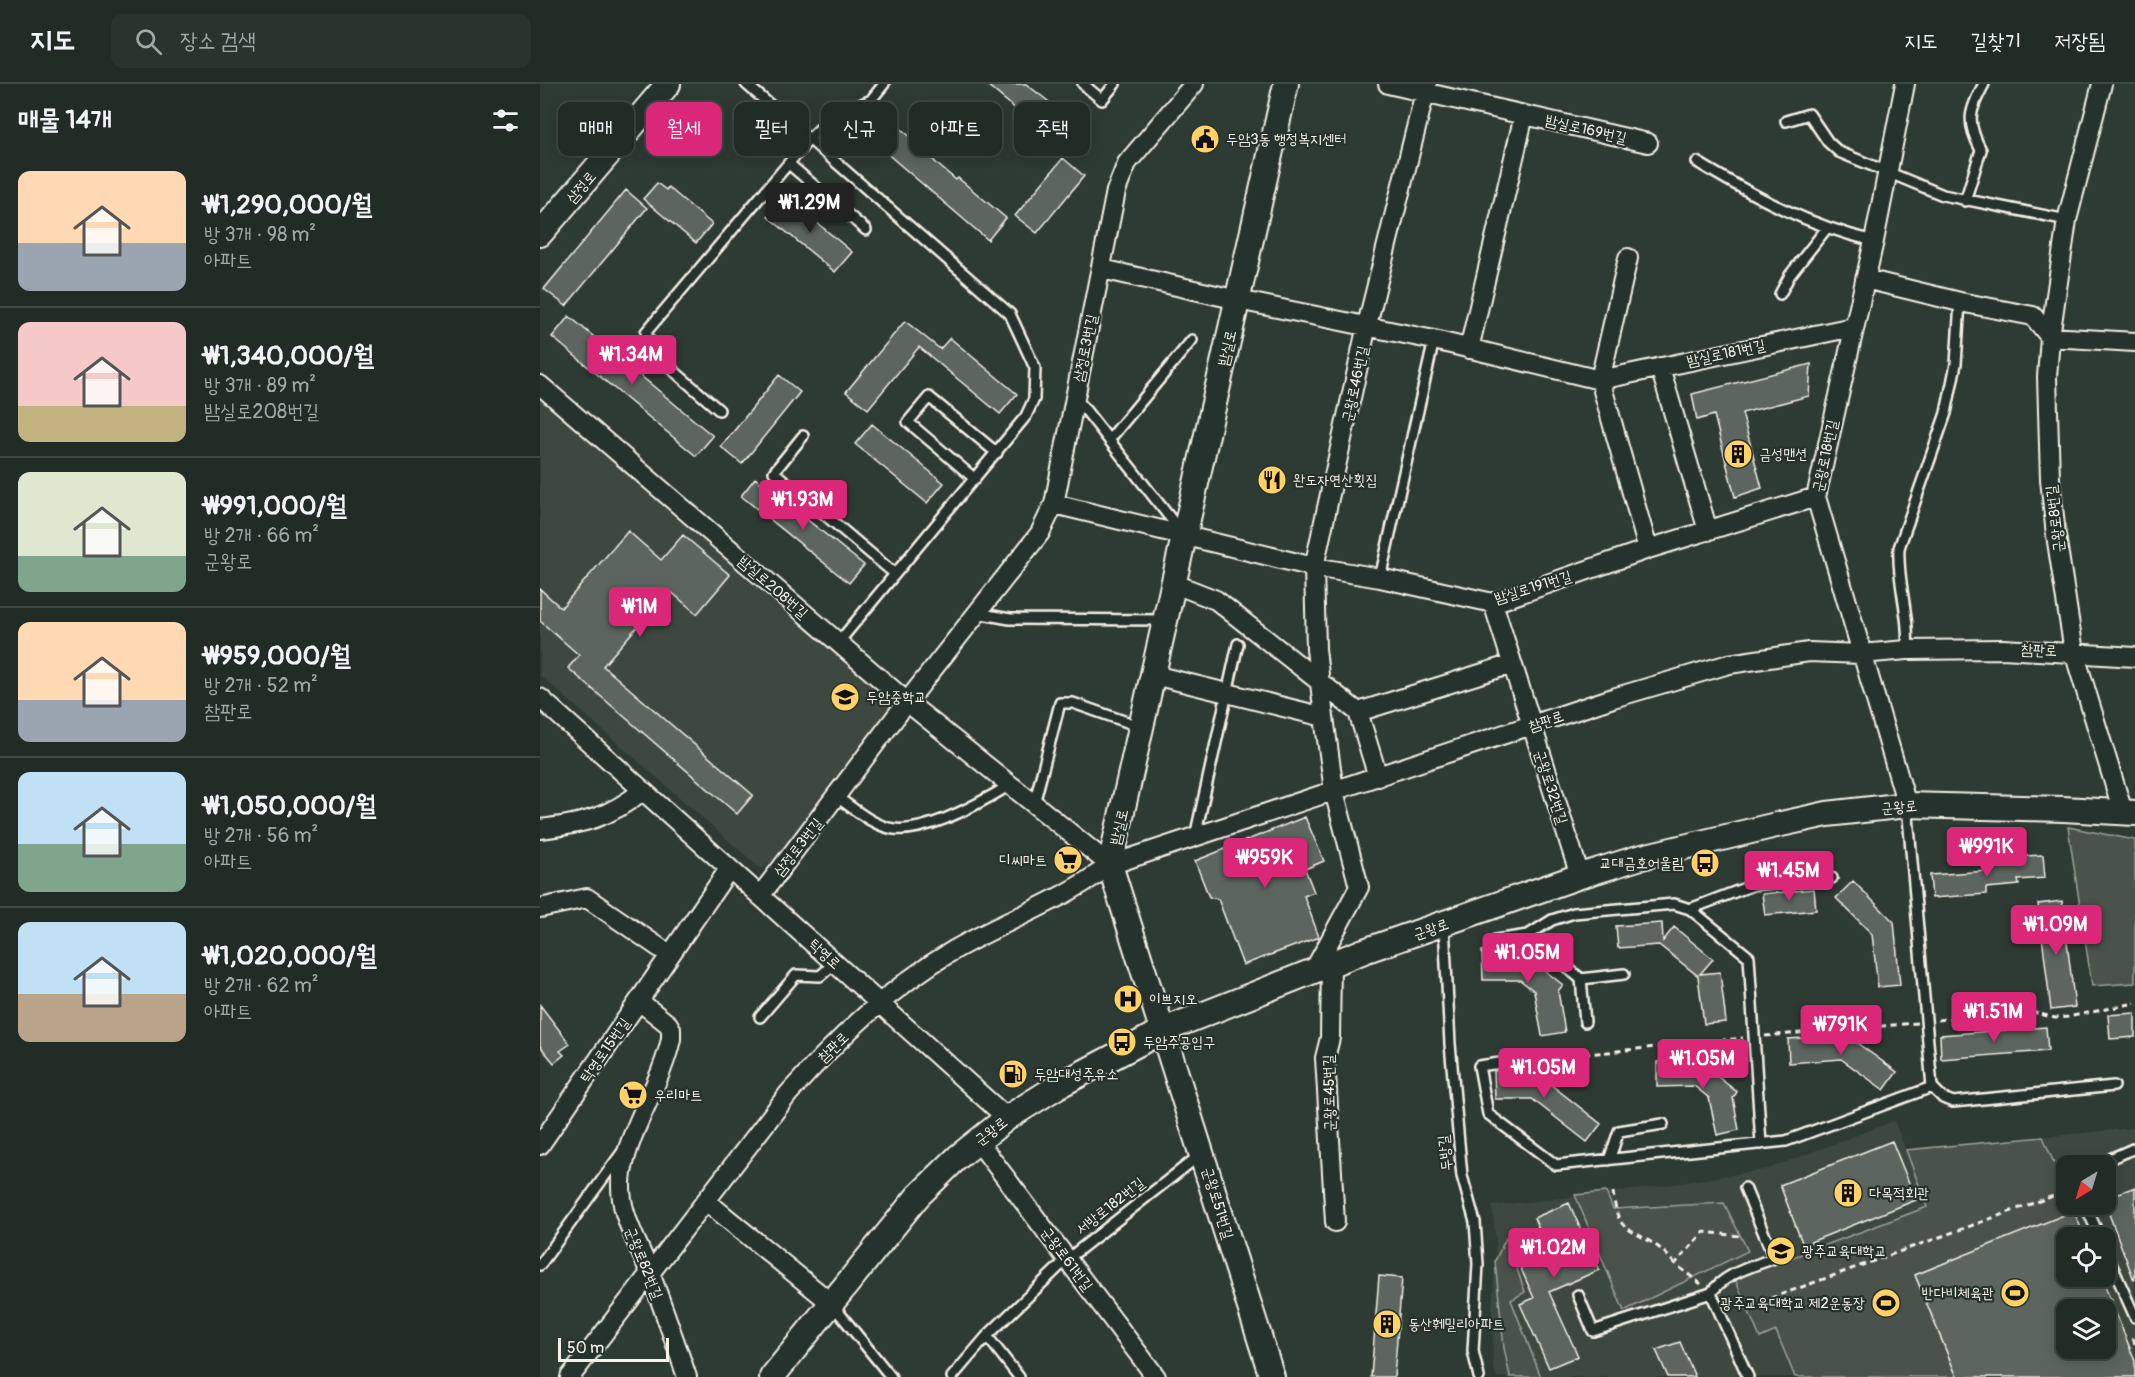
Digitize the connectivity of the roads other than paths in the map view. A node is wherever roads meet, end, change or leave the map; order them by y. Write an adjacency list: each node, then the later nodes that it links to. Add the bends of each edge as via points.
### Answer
1 (668, 84): 24 (main road, 삼정로)
2 (746, 84): 15 (lane)
3 (884, 84): 15 (lane, via 871,100 831,118)
4 (1083, 84): 5 (lane, via 1102,100)
5 (1115, 84)
6 (1194, 84): 27 (street, 삼정로3번길, via 1123,172 1111,208)
7 (1286, 84): 30 (main road, 밤실로)
8 (1388, 84): 12 (street, 밤실로169번길)
9 (1905, 84): 19 (street, 군왕로18번길)
10 (1984, 84): 20 (lane, via 1971,113 1971,128 1981,150)
11 (2102, 84): 21 (street, 군왕로8번길)
12 (1426, 88): 13 (street, 밤실로169번길); 32 (street, 군왕로46번길)
13 (1524, 115): 16 (street, 밤실로169번길); 38 (street)
14 (1786, 121): 19 (lane, via 1809,114 1833,148)
15 (810, 138): 18 (lane); 46 (lane, via 1010,314 1035,368 1036,386 1026,416)
16 (1648, 143)
17 (1697, 162): 22 (lane, via 1742,189)
18 (789, 164): 23 (lane); 43 (lane, via 646,332 652,352)
19 (1888, 172): 20 (lane); 25 (street, 군왕로18번길)
20 (1965, 201): 21 (lane)
21 (2067, 220): 34 (street, 군왕로8번길)
22 (1826, 229): 25 (lane); 29 (lane)
23 (866, 230)
24 (540, 234)
25 (1874, 241): 28 (street, 군왕로18번길)
26 (1628, 258): 40 (street)
27 (1102, 269): 30 (street); 42 (street, 삼정로3번길)
28 (1865, 279): 31 (street); 33 (street, 군왕로18번길)
29 (1780, 294)
30 (1238, 300): 32 (street, 밤실로181번길); 51 (main road, 밤실로)
31 (1960, 303): 34 (street, via 2033,316); 62 (lane, via 1956,364 1946,413 1899,548 1898,568 1909,629)
32 (1368, 326): 36 (street, 밤실로181번길); 53 (street, 군왕로46번길)
33 (1853, 327): 39 (street, 밤실로181번길); 48 (street, 군왕로18번길)
34 (2050, 337): 37 (street); 63 (street, 군왕로8번길, via 2050,479)
35 (1192, 340): 45 (lane)
36 (1434, 340): 38 (street, 밤실로181번길); 55 (lane)
37 (2135, 342)
38 (1469, 349): 40 (street, 밤실로181번길)
39 (1660, 368): 40 (street, 밤실로181번길); 50 (street)
40 (1600, 380): 52 (street)
41 (540, 385): 60 (street, 밤실로208번길)
42 (1074, 396): 45 (lane); 49 (street, 삼정로3번길)
43 (718, 410)
44 (802, 436): 54 (lane, via 774,472)
45 (1109, 440): 51 (lane)
46 (997, 453): 47 (lane); 47 (lane, via 929,397 908,422)
47 (975, 479): 54 (lane)
48 (1816, 497): 50 (street, 밤실로191번길); 64 (street, 군왕로18번길)
49 (1054, 504): 51 (street); 58 (street, 삼정로3번길, via 1040,533)
50 (1708, 531): 52 (street, 밤실로191번길)
51 (1185, 537): 53 (street, 밤실로191번길); 56 (main road, 밤실로)
52 (1648, 549): 57 (street, 밤실로191번길)
53 (1314, 567): 55 (street, 밤실로191번길); 68 (street, 군왕로46번길)
54 (895, 574): 60 (lane)
55 (1380, 578): 57 (street, 밤실로191번길)
56 (1175, 584): 59 (main road, 밤실로); 68 (street, via 1216,600)
57 (1493, 603): 66 (street, 군왕로32번길)
58 (976, 613): 59 (lane, via 1010,619); 71 (street, 삼정로3번길)
59 (1167, 620): 67 (main road, 밤실로)
60 (838, 643): 71 (street, 밤실로208번길)
61 (1238, 644): 69 (lane)
62 (1907, 650): 63 (street, 참판로); 64 (street, 참판로)
63 (2074, 652): 65 (street, 참판로); 83 (street, 군왕로8번길)
64 (1861, 654): 75 (street, 참판로, via 1809,652 1729,664 1612,698); 82 (street, 군왕로18번길)
65 (2135, 657)
66 (1512, 664): 72 (street); 75 (street, 군왕로32번길)
67 (1154, 675): 69 (street); 74 (main road, 밤실로)
68 (1320, 681): 72 (street); 73 (street, 군왕로46번길)
69 (1229, 694): 73 (street); 85 (lane)
70 (540, 698): 78 (street, 탁영로)
71 (907, 702): 77 (street, 밤실로208번길); 80 (street, 삼정로3번길)
72 (1358, 712): 76 (street)
73 (1324, 717): 79 (street, 군왕로46번길)
74 (1141, 727): 81 (lane, via 1074,703 1060,703); 86 (main road, 밤실로)
75 (1532, 727): 76 (street, 참판로); 88 (street, 군왕로32번길)
76 (1378, 777): 79 (street, 참판로)
77 (1010, 785): 80 (lane, via 971,808 909,828 893,829 873,821); 81 (street, 밤실로208번길)
78 (642, 791): 84 (street, via 624,806 598,818 579,825); 87 (street, 탁영로)
79 (1335, 791): 85 (street, 참판로); 98 (street, 군왕로46번길, via 1359,887)
80 (837, 797): 90 (street, 삼정로3번길)
81 (1034, 804): 86 (street, 밤실로208번길)
82 (1906, 805): 83 (main road, 군왕로); 88 (main road, 군왕로, via 1827,814 1638,858); 108 (lane)
83 (2129, 812)
84 (540, 829)
85 (1195, 837): 86 (street, 참판로)
86 (1110, 865): 102 (street, 참판로, via 1082,886 957,949); 105 (main road, 밤실로)
87 (729, 869): 90 (street, 탁영로); 96 (street, 탁영로15번길)
88 (1580, 876): 93 (main road, 군왕로)
89 (1832, 878): 92 (lane, via 1753,885)
90 (760, 896): 97 (street, 탁영로)
91 (540, 908): 96 (street, via 587,898)
92 (1690, 909): 94 (lane, via 1674,904 1574,914 1552,920); 112 (lane, via 1749,957)
93 (1444, 924): 98 (main road, 군왕로); 139 (lane, 두방길, via 1462,1176 1475,1222 1478,1254 1473,1351)
94 (1527, 935): 95 (lane); 100 (lane)
95 (1495, 940)
96 (670, 955): 101 (street, 탁영로15번길)
97 (835, 963): 102 (street, 탁영로); 103 (lane, via 820,976 796,975)
98 (1322, 968): 105 (main road, 군왕로); 121 (street, 군왕로45번길, via 1330,1038 1325,1058)
99 (1624, 974): 100 (lane)
100 (1581, 979): 104 (lane)
101 (639, 1002): 113 (street, 탁영로15번길); 114 (street, 군왕로82번길, via 668,1024 671,1040)
102 (880, 1003): 109 (street, 탁영로); 120 (street, 참판로, via 789,1093)
103 (760, 1017)
104 (1585, 1022)
105 (1164, 1030): 109 (main road, 군왕로); 116 (main road, 군왕로51번길)
106 (1500, 1063): 118 (lane, via 1479,1066 1485,1107 1493,1119 1556,1165)
107 (2114, 1086): 108 (lane, via 1953,1102)
108 (1932, 1087): 112 (lane, via 1786,1141)
109 (1007, 1118): 111 (main road, 군왕로)
110 (1664, 1124): 118 (lane, via 1619,1131)
111 (977, 1140): 122 (street, 군왕로61번길); 128 (main road, 군왕로, via 918,1196)
112 (1761, 1144): 118 (lane)
113 (540, 1145)
114 (630, 1146): 123 (lane, 군왕로82번길, via 604,1174); 124 (street, 군왕로82번길, via 622,1171 622,1197 626,1218)
115 (2135, 1148): 117 (lane)
116 (1202, 1153): 122 (lane, 서방로182번길); 138 (main road, 군왕로51번길)
117 (2116, 1156)
118 (1609, 1160)
119 (1745, 1188): 126 (lane, via 1774,1258 1729,1276)
120 (706, 1201): 124 (street, 참판로); 128 (street)
121 (1335, 1222)
122 (1067, 1259): 130 (lane, 서방로182번길); 137 (street, 군왕로61번길)
123 (540, 1265)
124 (649, 1272): 131 (street, 참판로); 132 (street, 군왕로82번길)
125 (2116, 1274): 129 (lane)
126 (1712, 1293): 127 (lane, via 1593,1331); 140 (lane)
127 (1578, 1295)
128 (831, 1303): 133 (main road, 군왕로); 134 (lane)
129 (2135, 1317)
130 (987, 1336): 135 (lane, 서방로182번길); 136 (lane)
131 (570, 1377)
132 (687, 1377)
133 (772, 1377)
134 (891, 1377)
135 (952, 1377)
136 (1019, 1377)
137 (1156, 1377)
138 (1272, 1377)
139 (1479, 1377)
140 (1748, 1377)

